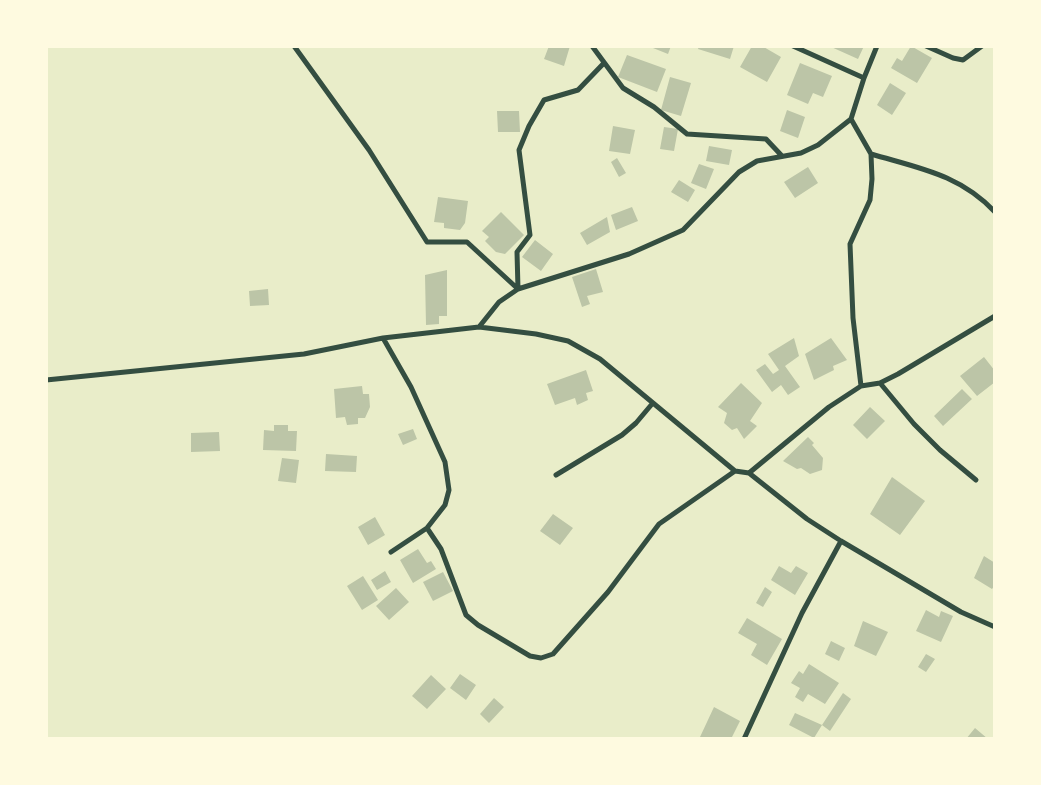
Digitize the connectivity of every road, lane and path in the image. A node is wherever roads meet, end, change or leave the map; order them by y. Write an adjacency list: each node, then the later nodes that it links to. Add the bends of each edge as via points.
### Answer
1 (294, 46): 13 (street, via 370,150 427,242 468,242)
2 (592, 46): 7 (street)
3 (793, 46): 8 (street)
4 (877, 46): 8 (street)
5 (926, 46): 6 (street, via 963,60)
6 (982, 46)
7 (604, 63): 11 (street, via 623,88 654,107 687,134 766,139); 13 (street, via 578,90 544,100 522,142 519,150 530,235 517,252)
8 (864, 78): 9 (street)
9 (851, 119): 10 (street); 11 (street, via 818,145 801,153)
10 (871, 154): 12 (street, via 957,182 984,200); 19 (street, via 870,200 850,244 852,318)
11 (782, 156): 13 (street, via 757,161 739,172 683,230 629,254)
12 (995, 212)
13 (518, 289): 15 (street, via 499,302)
14 (995, 316): 18 (street)
15 (479, 327): 16 (street); 20 (street, via 568,341 600,359)
16 (383, 338): 17 (street, via 304,354); 25 (street, via 411,387 446,462 449,490 445,505)
17 (46, 380)
18 (880, 383): 19 (street); 24 (street, via 914,424)
19 (862, 386): 22 (street, via 828,407)
20 (652, 404): 21 (street); 23 (street, via 636,424)
21 (735, 471): 22 (street); 25 (street, via 659,524 608,592 553,654 541,658 530,656 466,615 440,549)
22 (749, 473): 26 (street, via 807,519)
23 (556, 475)
24 (976, 480)
25 (427, 528): 27 (street)
26 (841, 541): 28 (street, via 961,612); 29 (street, via 802,613)
27 (391, 552)
28 (995, 627)
29 (744, 739)

